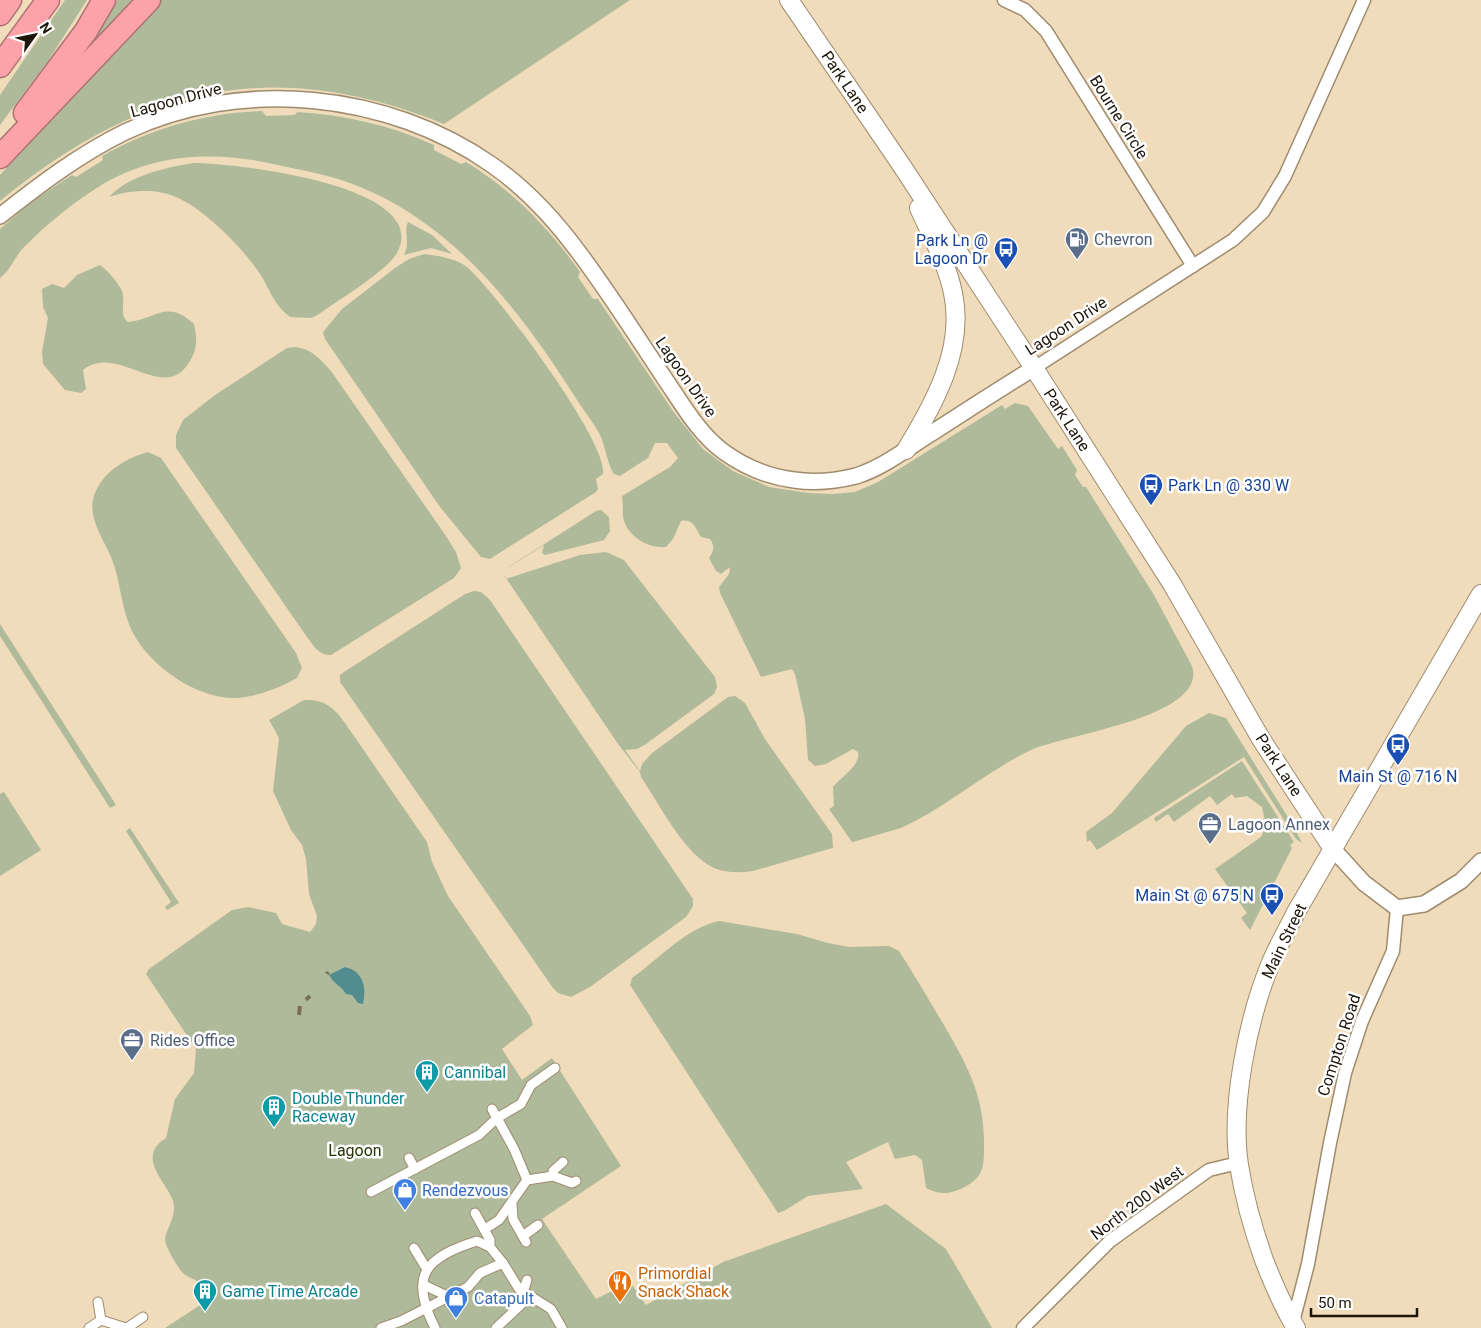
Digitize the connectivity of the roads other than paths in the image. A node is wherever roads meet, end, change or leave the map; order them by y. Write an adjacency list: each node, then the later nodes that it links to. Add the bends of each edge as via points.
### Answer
1 (10, 0): 8 (highway)
2 (48, 0): 9 (highway)
3 (104, 0): 10 (highway, via 86,31)
4 (149, 0): 11 (highway)
5 (789, 0): 12 (main road, Park Lane)
6 (1004, 0): 14 (street, Bourne Circle, via 1025,10 1046,31)
7 (1364, 0): 14 (street, Lagoon Drive, via 1274,196 1248,228)
8 (0, 14)
9 (0, 66)
10 (0, 146)
11 (0, 157)
12 (902, 166): 15 (main road, Park Lane); 16 (main road, via 948,274 954,294 955,316 952,349 945,375)
13 (0, 216): 16 (street, Lagoon Drive, via 65,167 126,132 168,117 254,100 313,100 367,108 433,131 491,164 534,199 580,253 691,418 723,452 761,473 794,480 828,481 858,475)
14 (1193, 266): 15 (street, Lagoon Drive)
15 (1034, 368): 16 (street, Lagoon Drive); 18 (main road, Park Lane, via 1175,590 1261,739)
16 (906, 450)
17 (1481, 594): 18 (main road, Main Street)
18 (1333, 848): 20 (street, via 1364,883); 26 (main road, Main Street, via 1270,964 1256,1006 1244,1051 1238,1106)
19 (1481, 861): 20 (street, via 1460,881 1424,904)
20 (1397, 908): 48 (street, Compton Road, via 1393,950 1362,1020 1345,1073)
21 (555, 1068): 23 (street, via 530,1085 521,1104)
22 (492, 1108): 23 (street)
23 (496, 1118): 27 (street, via 479,1135); 29 (street)
24 (408, 1158): 27 (street)
25 (563, 1162): 28 (street, via 553,1171)
26 (1238, 1163): 48 (main road, Main Street, via 1259,1245 1274,1286); 55 (street, North 200 West, via 1210,1170 1110,1241)
27 (415, 1168): 31 (street)
28 (553, 1176): 29 (street); 30 (street, via 572,1184)
29 (528, 1180): 32 (street)
30 (576, 1181)
31 (371, 1192)
32 (512, 1203): 33 (street); 34 (street, via 513,1219 524,1239)
33 (493, 1223): 35 (street); 35 (street, via 476,1212)
34 (538, 1226)
35 (485, 1228): 36 (street)
36 (490, 1247): 38 (street); 39 (street, via 477,1241 452,1249)
37 (414, 1248): 39 (street)
38 (504, 1260): 42 (street, via 519,1289); 43 (street, via 480,1274 468,1287)
39 (426, 1268): 41 (street)
40 (527, 1280): 42 (street)
41 (424, 1285): 43 (street); 45 (street)
42 (527, 1294): 53 (street); 54 (street, via 551,1309)
43 (447, 1296): 45 (street)
44 (98, 1302): 47 (street)
45 (424, 1308): 49 (street); 52 (street)
46 (143, 1317): 51 (street)
47 (101, 1320): 50 (street); 51 (street)
48 (1295, 1325)
49 (387, 1327)
50 (89, 1328)
51 (126, 1328)
52 (435, 1328)
53 (496, 1328)
54 (562, 1328)
55 (1023, 1328)

